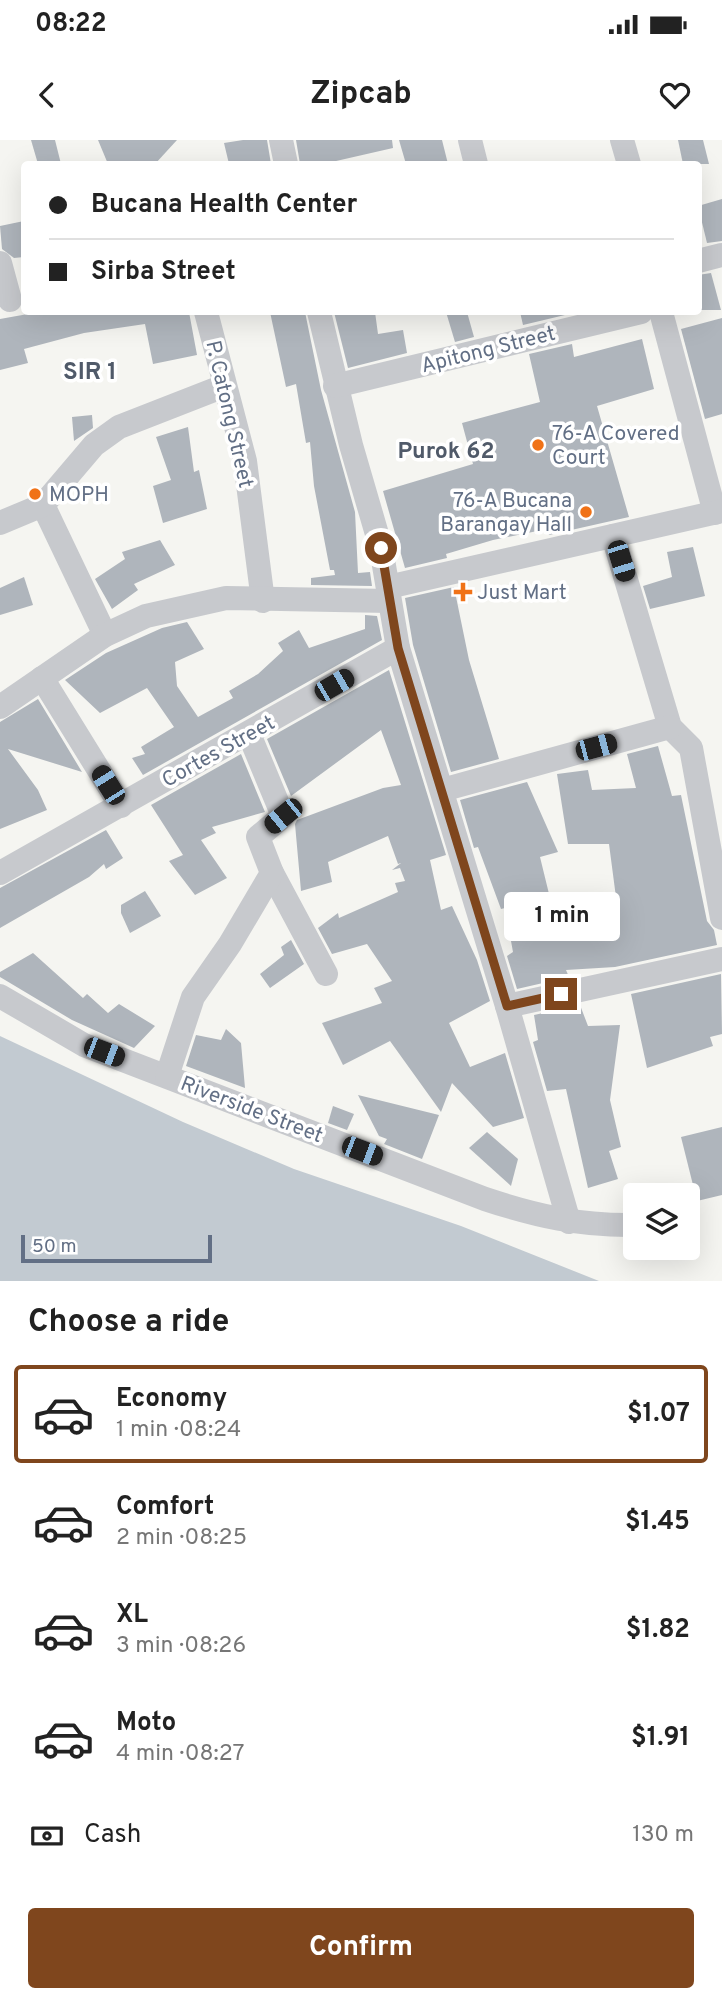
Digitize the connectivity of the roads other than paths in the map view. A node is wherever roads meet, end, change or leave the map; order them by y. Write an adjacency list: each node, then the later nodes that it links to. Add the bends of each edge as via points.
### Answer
1 (281, 140): 4 (street)
2 (470, 140): 5 (street)
3 (622, 140): 6 (street)
4 (285, 161)
5 (475, 161)
6 (628, 161)
7 (722, 255): 8 (street)
8 (702, 260)
9 (0, 263): 10 (street)
10 (11, 300)
11 (207, 315): 15 (street, P. Catong Street)
12 (320, 315): 16 (street)
13 (629, 315): 16 (street, Apitong Street)
14 (663, 315): 18 (street)
15 (224, 386): 17 (street, via 120,427 94,445); 22 (street, P. Catong Street, via 245,461)
16 (335, 386): 21 (street, via 381,548)
17 (43, 505): 19 (street); 23 (street)
18 (718, 512): 20 (street)
19 (0, 523)
20 (613, 536): 21 (street); 27 (street)
21 (389, 594): 22 (street); 24 (street)
22 (263, 601): 23 (street, via 226,598 189,604 146,616)
23 (105, 635): 25 (street)
24 (398, 648): 28 (street, Cortes Street); 29 (street)
25 (42, 678): 26 (street); 30 (street)
26 (0, 707)
27 (670, 727): 29 (street); 33 (street, via 691,748)
28 (249, 734): 30 (street, Cortes Street); 32 (street, via 283,816 258,836)
29 (442, 790): 37 (street)
30 (121, 806): 31 (street, Cortes Street)
31 (0, 873)
32 (272, 873): 35 (street); 38 (street, via 193,997)
33 (722, 918)
34 (722, 959): 37 (street)
35 (327, 974)
36 (0, 996): 38 (street, Riverside Street, via 84,1045)
37 (507, 1006): 39 (street)
38 (167, 1076): 39 (street, Riverside Street, via 485,1199)
39 (569, 1222): 40 (street, Riverside Street)
40 (623, 1224)

